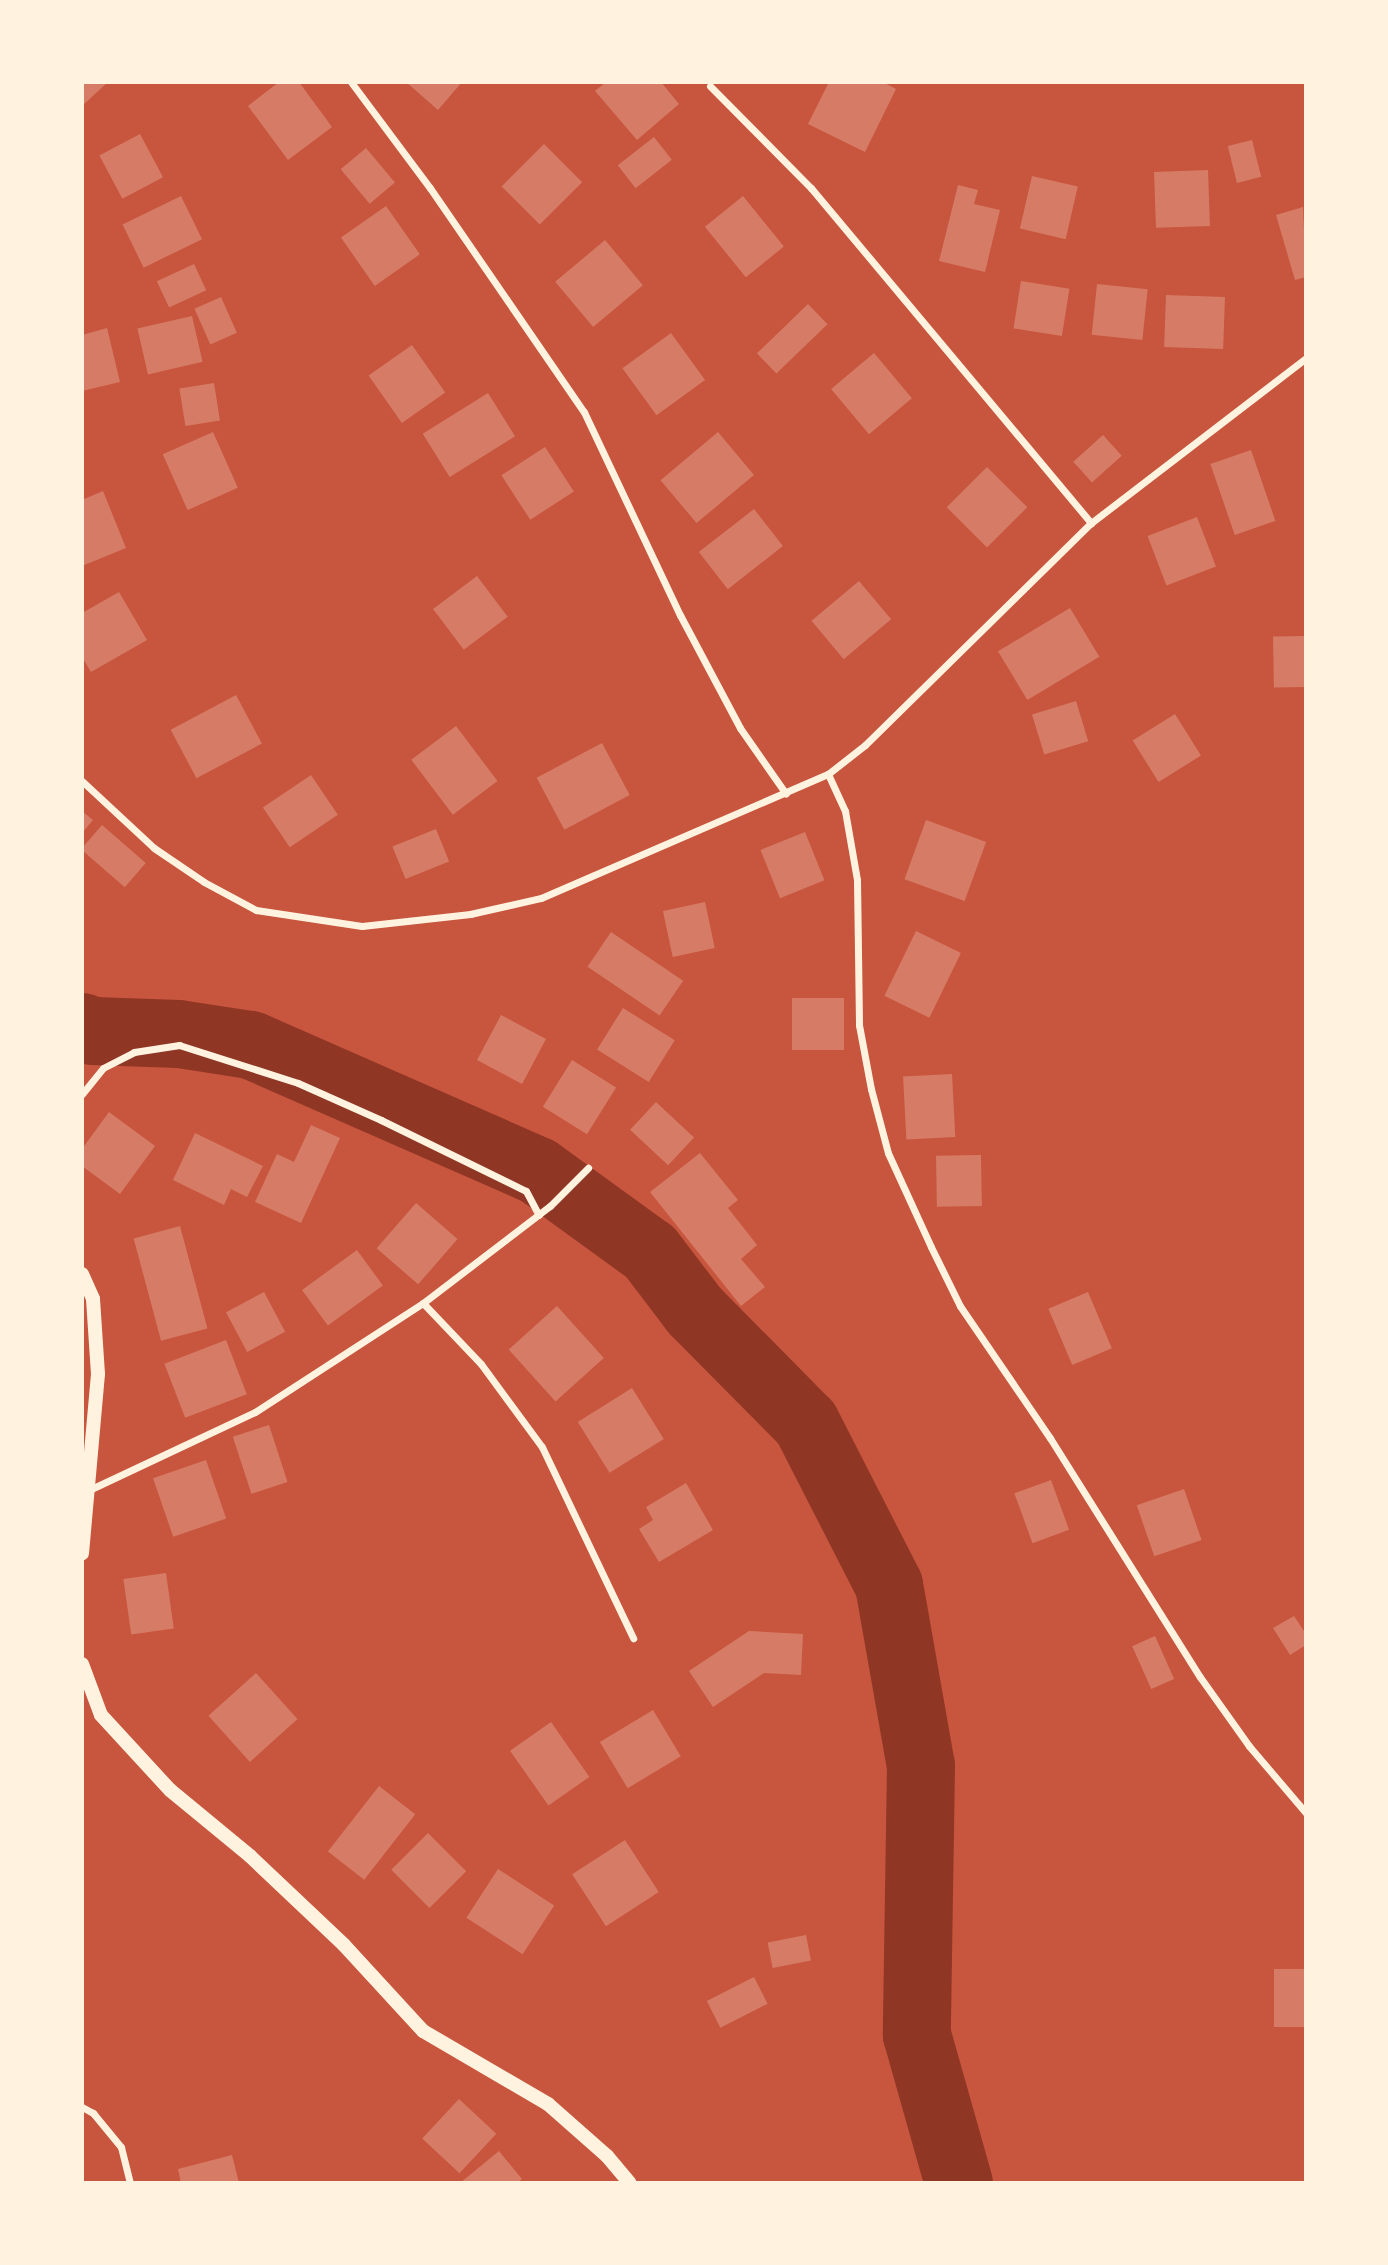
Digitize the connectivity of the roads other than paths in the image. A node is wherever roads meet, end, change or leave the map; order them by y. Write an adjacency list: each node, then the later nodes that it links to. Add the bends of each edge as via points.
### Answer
1 (351, 82): 7 (street, via 584,412 680,615 740,728)
2 (710, 86): 4 (street, via 811,187)
3 (1306, 358): 4 (street)
4 (1091, 523): 5 (street, via 864,745)
5 (828, 774): 7 (street); 17 (street, via 845,811 857,880 859,1025 888,1153 960,1306 1050,1438 1200,1677 1249,1746)
6 (82, 781): 7 (street, via 154,848 256,910 362,926 470,914 541,898)
7 (786, 794)
8 (82, 1094): 10 (street, via 103,1068 134,1052 179,1045 298,1083 381,1120 526,1191)
9 (586, 1170): 10 (street)
10 (539, 1215): 12 (street)
11 (82, 1273): 13 (main road, via 93,1299 98,1374)
12 (423, 1303): 13 (street, via 255,1412); 15 (street, via 481,1364 542,1447)
13 (89, 1490): 14 (main road)
14 (82, 1553)
15 (633, 1638)
16 (82, 1664): 20 (main road, via 101,1714 170,1790 344,1945 423,2031 548,2104)
17 (1306, 1813)
18 (82, 2107): 19 (street, via 93,2113 121,2147)
19 (130, 2183)
20 (630, 2183)

